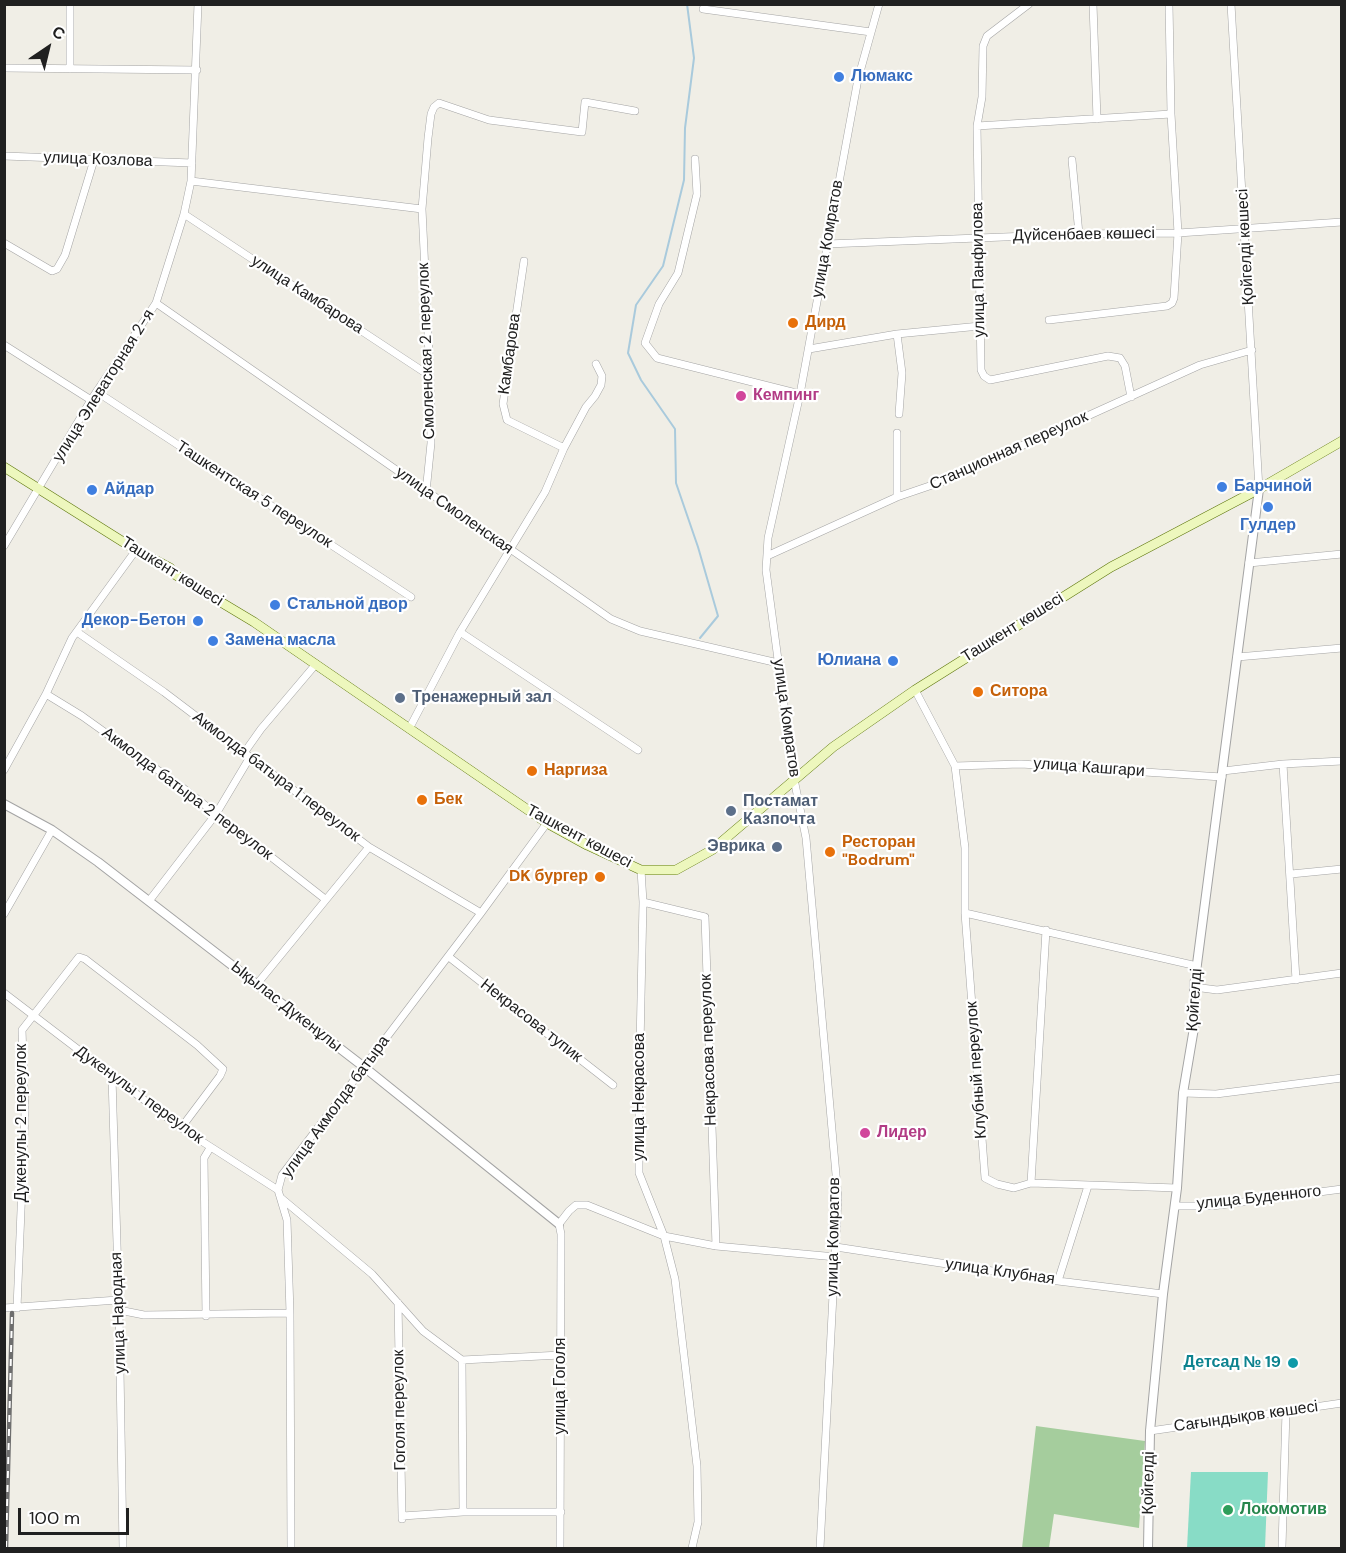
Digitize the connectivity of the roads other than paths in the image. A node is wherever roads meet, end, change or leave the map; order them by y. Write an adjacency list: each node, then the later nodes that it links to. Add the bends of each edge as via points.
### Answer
1 (70, 4): 11 (street)
2 (198, 4): 12 (street, улица Элеваторная 2-я)
3 (879, 4): 9 (street, улица Комратов)
4 (1029, 4): 16 (street, улица Панфилова, via 987,36)
5 (1093, 4): 15 (street)
6 (1169, 4): 14 (street)
7 (1231, 4): 26 (street, Қойгелді көшесі)
8 (703, 9): 9 (street)
9 (871, 32): 31 (street, улица Комратов, via 858,79)
10 (4, 68): 11 (street)
11 (70, 69): 12 (street)
12 (197, 70): 21 (street, улица Элеваторная 2-я)
13 (635, 111): 23 (street, Смоленская 2 переулок, via 585,102 582,132 489,120 439,103 431,114)
14 (1171, 114): 15 (street); 27 (street)
15 (1097, 119): 16 (street)
16 (977, 126): 29 (street, улица Панфилова)
17 (4, 156): 19 (street, улица Козлова)
18 (695, 159): 43 (street, via 697,194 678,273 659,304 645,343 657,358)
19 (94, 160): 21 (street, улица Козлова); 30 (street, via 65,255 57,269 52,271)
20 (1072, 160): 28 (street)
21 (192, 163): 22 (street, улица Элеваторная 2-я)
22 (191, 181): 23 (street); 24 (street, улица Элеваторная 2-я)
23 (422, 209): 41 (street, Смоленская 2 переулок)
24 (184, 214): 33 (street, улица Элеваторная 2-я); 41 (street, улица Камбарова)
25 (1341, 222): 26 (street, Дүйсенбаев көшесі)
26 (1245, 227): 27 (street, Дүйсенбаев көшесі); 39 (street, Қойгелді көшесі)
27 (1178, 233): 28 (street, Дүйсенбаев көшесі); 34 (street, via 1172,303)
28 (1079, 234): 29 (street, Дүйсенбаев көшесі)
29 (978, 238): 31 (street, Дүйсенбаев көшесі); 35 (street, улица Панфилова)
30 (4, 243)
31 (827, 244): 38 (street, улица Комратов)
32 (524, 261): 49 (street, Камбарова, via 503,404 507,420)
33 (156, 303): 42 (street, улица Элеваторная 2-я); 53 (street, улица Смоленская)
34 (1049, 320)
35 (980, 326): 36 (street); 44 (street, улица Панфилова, via 981,370 990,380 1108,356 1120,358 1125,366)
36 (897, 334): 38 (street); 46 (street, via 902,373)
37 (4, 345): 45 (street)
38 (809, 349): 43 (street, улица Комратов)
39 (1252, 350): 44 (street, Станционная переулок, via 1200,365); 52 (street, Қойгелді көшесі)
40 (596, 364): 49 (street, via 602,376 601,385)
41 (430, 376): 53 (street, Смоленская 2 переулок, via 431,443)
42 (97, 392): 45 (street, улица Элеваторная 2-я); 61 (street, Ташкентская 5 переулок)
43 (800, 394): 59 (street, улица Комратов)
44 (1131, 397): 54 (street, Станционная переулок, via 944,481)
45 (91, 400): 51 (street, улица Элеваторная 2-я)
46 (899, 414)
47 (897, 433): 54 (street)
48 (1341, 441): 52 (main road, Ташкент көшесі)
49 (564, 448): 57 (street, via 545,492)
50 (4, 467): 51 (main road, Ташкент көшесі)
51 (40, 489): 55 (street, улица Элеваторная 2-я); 56 (main road, Ташкент көшесі)
52 (1259, 489): 60 (street, Қойгелді); 68 (main road, Ташкент көшесі, via 1111,567)
53 (426, 492): 57 (street, улица Смоленская)
54 (897, 497): 59 (street, Станционная переулок)
55 (4, 546)
56 (136, 550): 62 (street); 67 (main road, Ташкент көшесі)
57 (511, 551): 63 (street); 66 (street, улица Смоленская, via 611,619 640,632)
58 (1341, 554): 60 (street)
59 (767, 556): 66 (street, улица Комратов)
60 (1249, 563): 65 (street, Қойгелді)
61 (411, 597)
62 (77, 632): 69 (street); 72 (street, Акмолда батыра 1 переулок)
63 (460, 632): 70 (street); 71 (street)
64 (1341, 648): 65 (street)
65 (1237, 657): 77 (street, Қойгелді)
66 (778, 663): 78 (street, улица Комратов)
67 (316, 664): 70 (main road, Ташкент көшесі); 72 (street, via 261,729)
68 (915, 690): 75 (street, Клубный переулок); 78 (main road, Ташкент көшесі)
69 (46, 694): 76 (street); 80 (street, Акмолда батыра 2 переулок)
70 (409, 729): 81 (main road, Ташкент көшесі)
71 (638, 750)
72 (247, 755): 80 (street); 83 (street, Акмолда батыра 1 переулок)
73 (1341, 761): 74 (street, улица Кашгари)
74 (1284, 764): 77 (street, улица Кашгари); 86 (street)
75 (955, 766): 77 (street, улица Кашгари, via 1021,764); 92 (street, Клубный переулок, via 965,848)
76 (4, 770)
77 (1222, 774): 95 (street, Қойгелді)
78 (794, 779): 85 (main road, Ташкент көшесі, via 712,850 676,870); 118 (street, улица Комратов, via 807,841 838,1197)
79 (4, 804): 82 (street, Ықылас Дүкенұлы)
80 (216, 814): 87 (street, Акмолда батыра 2 переулок); 88 (street)
81 (547, 823): 85 (main road, Ташкент көшесі); 91 (street, улица Акмолда батыра)
82 (52, 830): 88 (street, Ықылас Дүкенұлы); 90 (street)
83 (369, 847): 87 (street); 91 (street, Акмолда батыра 1 переулок)
84 (1341, 868): 86 (street)
85 (640, 870): 89 (street, улица Некрасова)
86 (1291, 874): 97 (street)
87 (326, 899): 98 (street)
88 (149, 901): 98 (street, Ықылас Дүкенұлы)
89 (643, 902): 116 (street, улица Некрасова, via 639,1173); 117 (street, Некрасова переулок, via 705,917)
90 (5, 913)
91 (482, 913): 94 (street, улица Акмолда батыра)
92 (965, 913): 93 (street); 109 (street, Клубный переулок, via 985,1178 1014,1188)
93 (1046, 930): 95 (street); 109 (street)
94 (449, 957): 102 (street, улица Акмолда батыра); 105 (street, Некрасова тупик)
95 (1197, 966): 99 (street, Қойгелді)
96 (1341, 973): 97 (street)
97 (1296, 980): 99 (street, via 1217,990)
98 (257, 984): 102 (street, Ықылас Дүкенұлы)
99 (1194, 987): 106 (street, Қойгелді, via 1196,1022)
100 (4, 993): 101 (street, Дукенулы 1 переулок)
101 (32, 1015): 103 (street, Дукенулы 1 переулок); 107 (street, Дукенулы 2 переулок, via 79,957 85,959 223,1069); 125 (street, Дукенулы 2 переулок, via 22,1030 25,1112)
102 (364, 1067): 113 (street, улица Акмолда батыра, via 282,1175); 115 (street, Ықылас Дүкенұлы)
103 (112, 1077): 107 (street, Дукенулы 1 переулок); 122 (street, улица Народная)
104 (1341, 1078): 106 (street, via 1216,1094)
105 (613, 1084)
106 (1183, 1093): 111 (street, Қойгелді)
107 (181, 1128): 108 (street, Дукенулы 1 переулок)
108 (210, 1148): 113 (street, Дукенулы 1 переулок); 128 (street, via 204,1158)
109 (1031, 1183): 110 (street, Клубный переулок)
110 (1088, 1186): 111 (street, Клубный переулок); 120 (street)
111 (1178, 1188): 114 (street, Қойгелді)
112 (1341, 1189): 114 (street, улица Буденного, via 1212,1206)
113 (279, 1194): 123 (street, Гоголя переулок, via 372,1274); 127 (street, улица Акмолда батыра, via 287,1220)
114 (1176, 1206): 121 (street, Қойгелді)
115 (559, 1224): 116 (street, via 576,1205 587,1205); 129 (street, улица Гоголя)
116 (664, 1236): 117 (street); 140 (street, улица Некрасова, via 675,1279 697,1466 698,1522)
117 (716, 1246): 119 (street)
118 (836, 1247): 119 (street, улица Комратов); 120 (street, улица Клубная)
119 (836, 1257): 141 (street, улица Комратов)
120 (1058, 1281): 121 (street, улица Клубная)
121 (1163, 1294): 133 (street, Қойгелді)
122 (118, 1300): 125 (street); 126 (street, улица Народная)
123 (398, 1303): 130 (street, Гоголя переулок, via 423,1331); 134 (street, Гоголя переулок, via 402,1518)
124 (4, 1308): 125 (street)
125 (17, 1308)
126 (120, 1310): 128 (street, via 144,1315); 137 (street, улица Народная)
127 (290, 1312): 128 (street); 138 (street, улица Акмолда батыра)
128 (206, 1316)
129 (561, 1355): 130 (street); 135 (street, улица Гоголя)
130 (462, 1360): 134 (street)
131 (1341, 1403): 132 (street, Сағындықов көшесі)
132 (1286, 1411): 133 (street, Сағындықов көшесі); 136 (street)
133 (1150, 1431): 142 (street, Қойгелді)
134 (463, 1512): 135 (street, Гоголя переулок)
135 (561, 1512): 139 (street, улица Гоголя)
136 (1282, 1547)
137 (123, 1548)
138 (291, 1548)
139 (560, 1548)
140 (692, 1548)
141 (820, 1548)
142 (1148, 1548)

